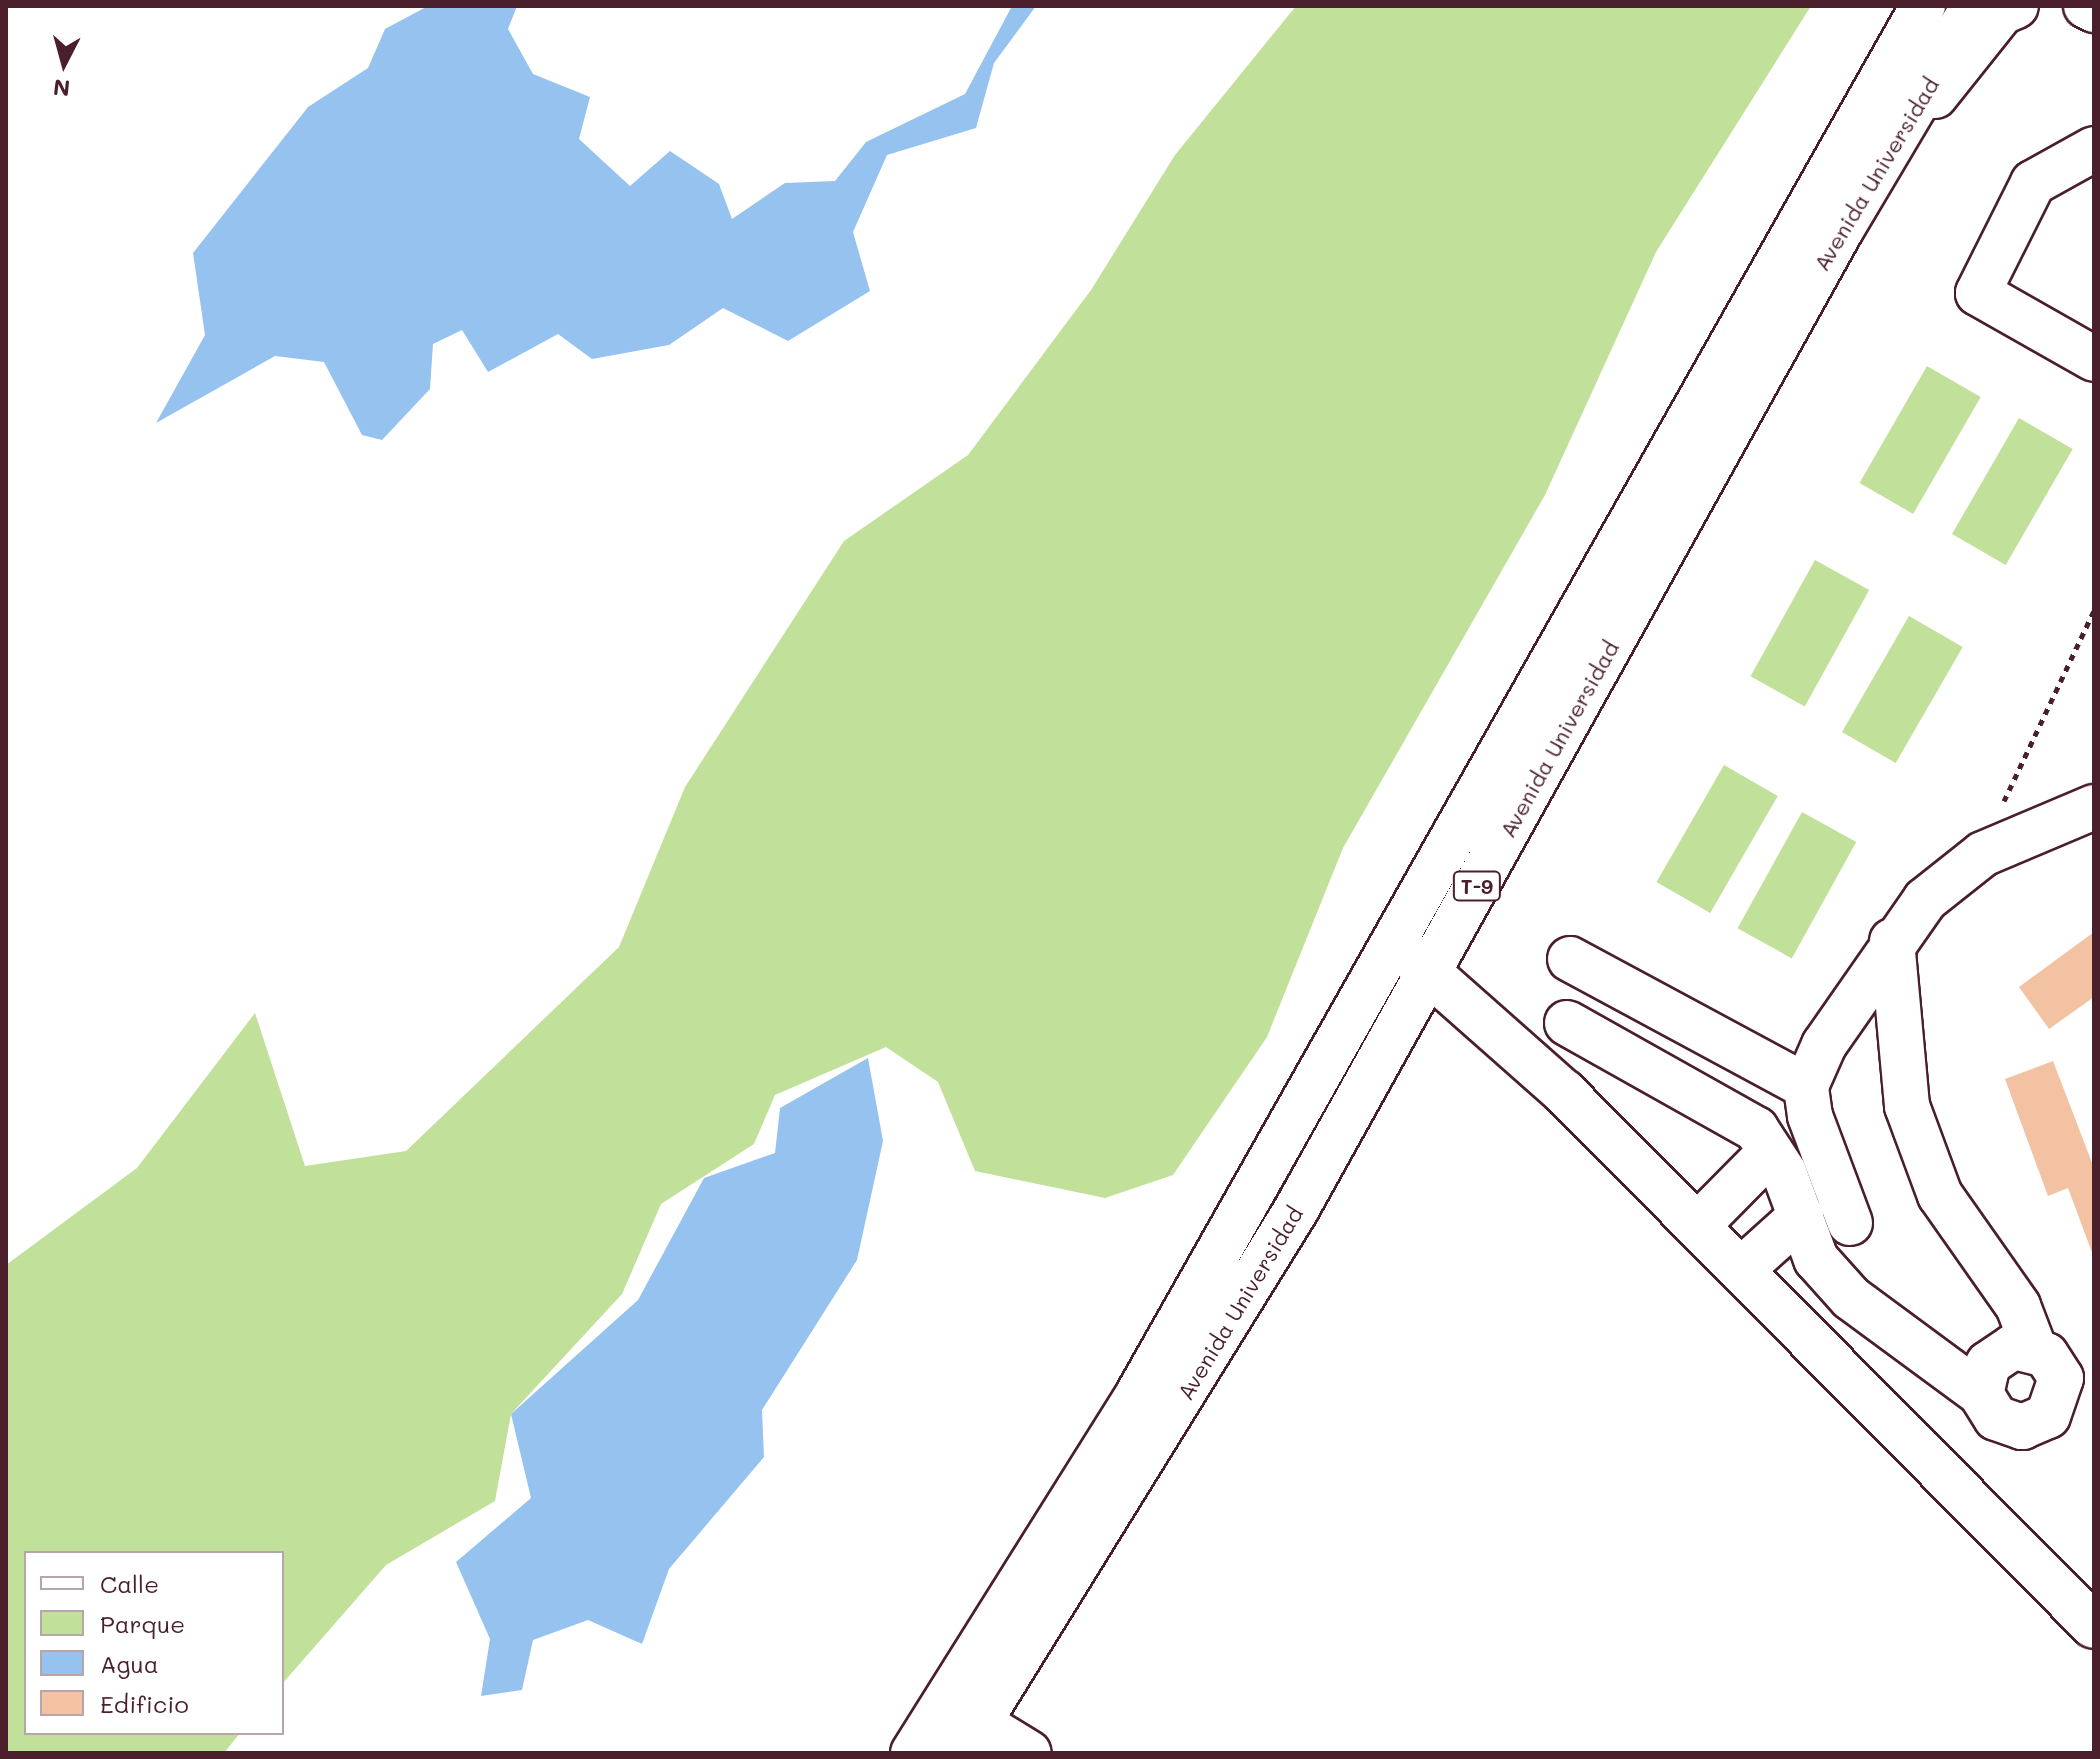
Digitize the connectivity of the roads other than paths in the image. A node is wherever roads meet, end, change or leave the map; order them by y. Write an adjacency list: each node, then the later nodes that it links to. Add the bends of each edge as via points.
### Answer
1 (1923, 6): 11 (main road, Avenida Universidad / T-9)
2 (2016, 6): 7 (main road, via 2002,12)
3 (2086, 6): 5 (main road)
4 (1971, 7): 7 (main road, Avenida Universidad / T-9)
5 (2094, 10)
6 (2094, 149): 8 (main road, via 2033,183 1978,293)
7 (1889, 150): 13 (main road, Avenida Universidad / T-9)
8 (2094, 359)
9 (2094, 807): 10 (main road, via 1983,854 1925,900)
10 (1892, 941): 15 (main road); 21 (main road, via 1907,1106 1940,1195 2018,1306)
11 (1396, 944): 13 (main road); 25 (main road, Avenida Universidad / T-9, via 1138,1394)
12 (1570, 959): 15 (main road)
13 (1429, 973): 19 (main road, via 1564,1092); 24 (main road, Avenida Universidad / T-9, via 1296,1210)
14 (1567, 1023): 16 (main road, via 1756,1129)
15 (1806, 1086): 18 (main road, via 1810,1116)
16 (1768, 1154): 17 (main road, via 1784,1172); 19 (main road)
17 (1801, 1216): 20 (main road); 22 (main road, via 1816,1259 1851,1298)
18 (1850, 1223)
19 (1697, 1226): 20 (main road)
20 (1741, 1270): 23 (main road)
21 (2034, 1348): 22 (main road, via 1995,1356); 22 (main road, via 2061,1378 2048,1416 2008,1425)
22 (1981, 1394)
23 (2094, 1626)
24 (970, 1738): 26 (main road)
25 (913, 1753)
26 (1029, 1753)

